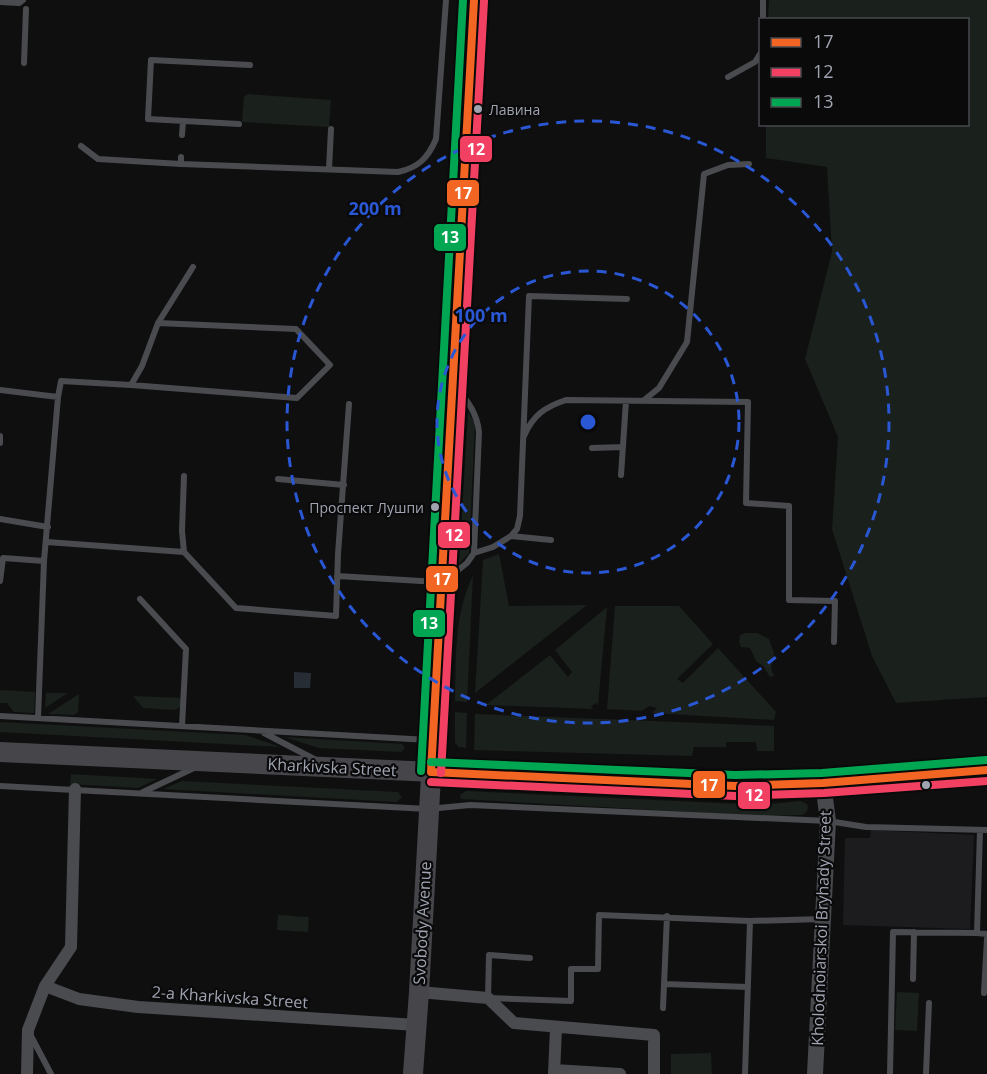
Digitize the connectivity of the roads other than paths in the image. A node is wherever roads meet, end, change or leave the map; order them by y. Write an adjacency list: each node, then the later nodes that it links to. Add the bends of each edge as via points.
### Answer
1 (23, 0): 5 (lane)
2 (446, 0): 19 (lane, via 436,140 430,153 412,169 398,172)
3 (487, 0): 6 (lane)
4 (763, 0): 8 (lane)
5 (0, 2)
6 (473, 8): 23 (main road, Svobody Avenue)
7 (26, 9): 10 (lane)
8 (763, 18)
9 (759, 55): 12 (lane)
10 (24, 63)
11 (250, 65): 13 (lane, via 151,60 148,119)
12 (728, 77)
13 (183, 122): 14 (lane); 16 (lane)
14 (239, 124)
15 (330, 129): 19 (lane)
16 (182, 135)
17 (81, 146): 19 (lane, via 98,159)
18 (749, 164): 28 (lane, via 728,165 704,174 687,342 659,388)
19 (329, 169)
20 (194, 267): 22 (lane)
21 (627, 299): 31 (lane, via 530,296)
22 (158, 323): 24 (lane); 24 (lane, via 296,329 330,364 297,398)
23 (453, 382): 45 (lane, via 478,418); 49 (main road, Svobody Avenue)
24 (131, 385): 26 (lane, via 61,381)
25 (0, 390): 26 (lane)
26 (58, 396): 40 (lane)
27 (626, 401): 28 (lane); 31 (lane, via 579,399 557,403 536,415); 33 (lane)
28 (642, 401): 51 (lane, via 748,402 746,503 789,506 789,600 835,601)
29 (349, 404): 38 (lane)
30 (0, 436): 32 (lane)
31 (524, 436): 41 (lane, via 520,516)
32 (0, 443)
33 (623, 447): 34 (lane); 35 (lane)
34 (592, 448)
35 (621, 475)
36 (184, 476): 44 (lane)
37 (278, 478): 38 (lane)
38 (344, 485): 47 (lane)
39 (0, 519): 40 (lane)
40 (48, 527): 43 (lane)
41 (511, 536): 42 (lane); 45 (lane)
42 (551, 540)
43 (47, 542): 44 (lane); 46 (lane)
44 (184, 552): 47 (lane, via 236,608 336,616)
45 (474, 553): 49 (lane)
46 (44, 561): 48 (lane, via 3,558); 53 (lane)
47 (337, 576): 49 (lane)
48 (0, 581)
49 (441, 583): 56 (main road, Svobody Avenue)
50 (140, 599): 54 (lane, via 186,650)
51 (834, 642)
52 (0, 716): 53 (lane)
53 (38, 718): 54 (lane)
54 (182, 726): 55 (lane)
55 (261, 731): 56 (lane); 59 (lane)
56 (432, 740): 61 (main road, Svobody Avenue)
57 (0, 752): 58 (main road, Kharkivska Street)
58 (207, 762): 59 (main road, Kharkivska Street); 65 (lane)
59 (330, 767): 61 (main road, Kharkivska Street)
60 (987, 770): 62 (main road, Kharkivska Street)
61 (430, 772): 62 (main road, Kharkivska Street, via 735,786); 66 (main road, Svobody Avenue)
62 (823, 783): 67 (street, Kholodnoiarskoi Bryhady Street)
63 (0, 786): 64 (lane)
64 (75, 789): 65 (lane); 79 (street, via 71,947)
65 (142, 793): 66 (lane)
66 (428, 809): 67 (lane, via 470,805); 81 (main road, Svobody Avenue)
67 (828, 821): 68 (lane, via 866,827); 70 (street, Kholodnoiarskoi Bryhady Street)
68 (983, 830): 73 (lane)
69 (667, 916): 71 (lane); 78 (lane); 83 (lane, via 598,915 598,969 572,969 571,1001)
70 (824, 919): 71 (lane); 96 (street, Kholodnoiarskoi Bryhady Street)
71 (750, 921): 80 (lane)
72 (914, 932): 73 (lane); 77 (lane); 97 (lane, via 893,932)
73 (977, 933): 74 (lane)
74 (987, 934)
75 (987, 939): 82 (lane)
76 (530, 958): 83 (lane, via 489,955)
77 (913, 979)
78 (664, 984): 80 (lane); 85 (lane)
79 (45, 986): 86 (street, 2-a Kharkivska Street, via 78,999 138,1007); 88 (street)
80 (748, 987): 95 (lane)
81 (419, 992): 83 (street); 86 (main road, Svobody Avenue)
82 (984, 993)
83 (488, 998): 87 (street, via 514,1023)
84 (929, 1003): 98 (lane)
85 (663, 1008)
86 (417, 1025): 92 (main road, Svobody Avenue)
87 (556, 1028): 89 (street); 94 (street, via 654,1035)
88 (28, 1030): 90 (street); 91 (lane)
89 (554, 1072): 93 (street)
90 (27, 1074)
91 (51, 1074)
92 (413, 1074)
93 (620, 1074)
94 (654, 1074)
95 (745, 1074)
96 (815, 1074)
97 (890, 1074)
98 (926, 1074)

